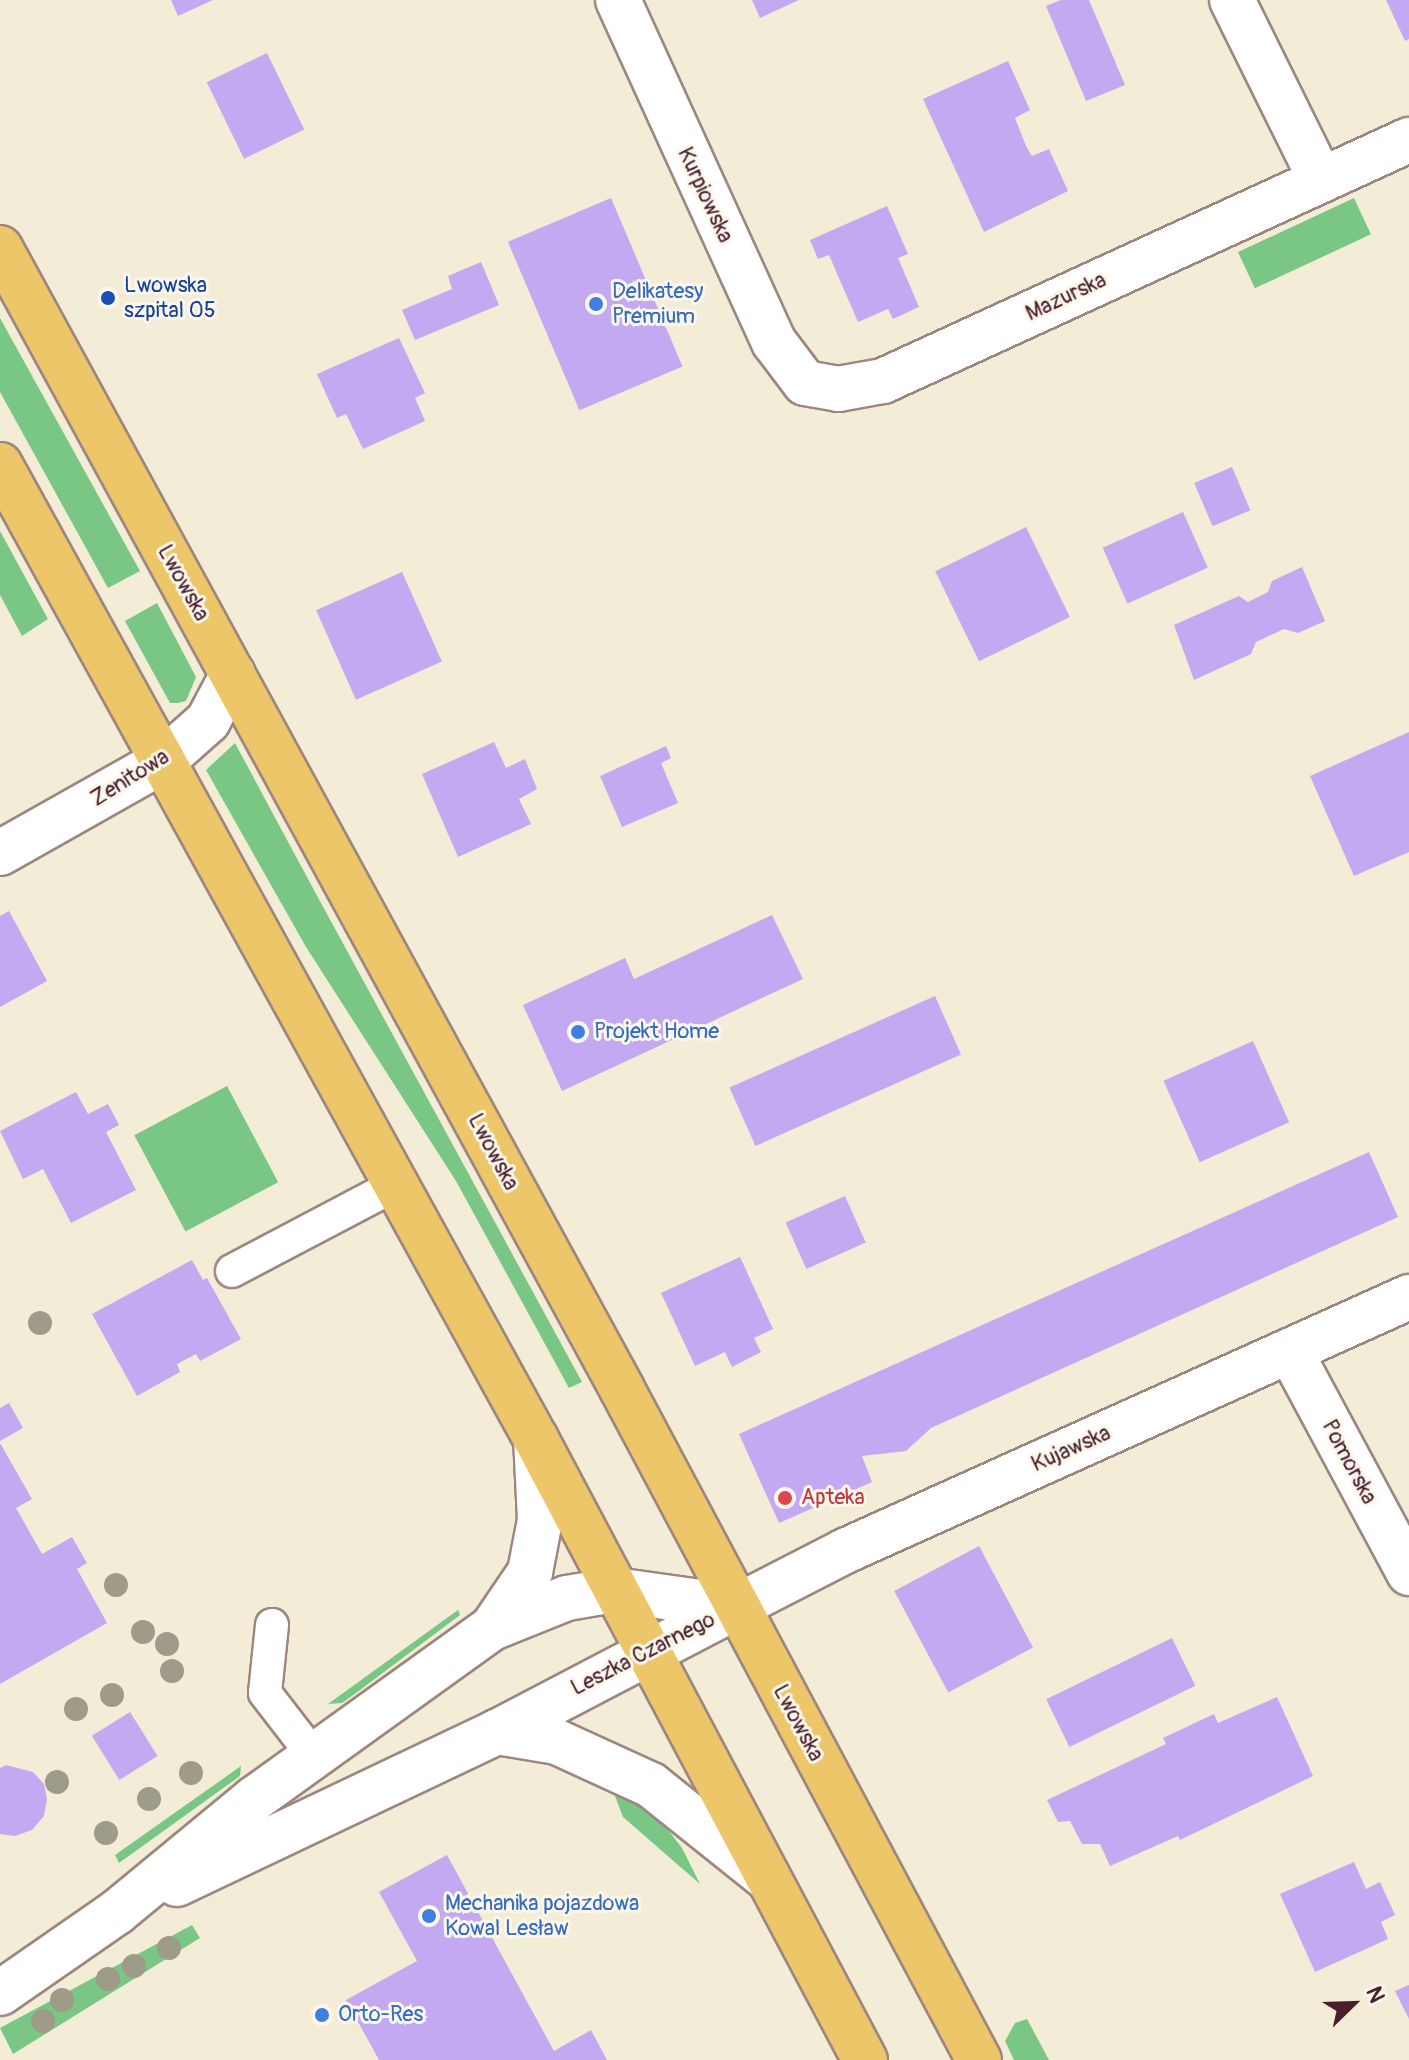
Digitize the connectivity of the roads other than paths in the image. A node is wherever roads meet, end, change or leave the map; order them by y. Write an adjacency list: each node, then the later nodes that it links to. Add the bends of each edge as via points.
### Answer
1 (618, 0): 6 (street, Kurpiowska, via 774,342)
2 (1232, 0): 4 (street)
3 (1409, 140): 4 (street, Mazurska)
4 (1321, 180): 6 (street, Mazurska, via 883,381 838,389)
5 (0, 248): 8 (main road, Lwowska)
6 (805, 383)
7 (0, 465): 9 (main road)
8 (233, 674): 9 (street, Zenitowa, via 208,721); 18 (main road, Lwowska)
9 (163, 761): 10 (street, Zenitowa); 11 (main road)
10 (0, 853)
11 (395, 1185): 12 (lane); 15 (main road)
12 (232, 1271)
13 (1409, 1297): 14 (street, Kujawska)
14 (1290, 1351): 16 (street, Pomorska); 18 (street, Kujawska, via 845,1551)
15 (536, 1439): 17 (main road); 20 (street, via 540,1520 530,1572)
16 (1409, 1573)
17 (615, 1590): 18 (street, Leszka Czarnego); 20 (street, Leszka Czarnego, via 567,1598); 21 (main road)
18 (736, 1607): 21 (street, Leszka Czarnego); 28 (main road, Lwowska)
19 (272, 1625): 23 (lane, via 265,1693)
20 (492, 1628): 23 (street, Leszka Czarnego)
21 (648, 1651): 22 (street, Leszka Czarnego); 24 (main road)
22 (497, 1732): 24 (street, via 557,1742 651,1785); 25 (street, Leszka Czarnego)
23 (313, 1755): 25 (street, Leszka Czarnego)
24 (767, 1878): 27 (main road)
25 (117, 1912): 26 (street, Leszka Czarnego)
26 (0, 1993)
27 (865, 2060)
28 (979, 2060)

